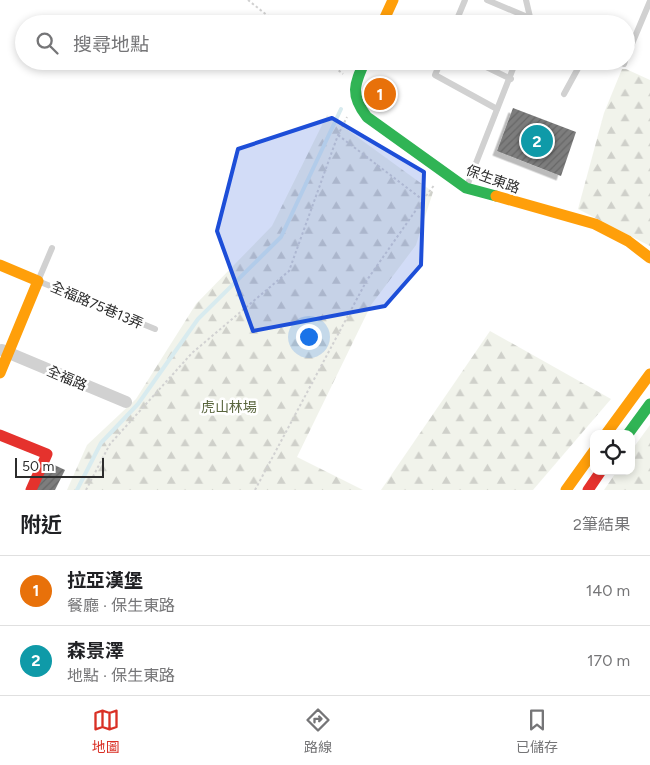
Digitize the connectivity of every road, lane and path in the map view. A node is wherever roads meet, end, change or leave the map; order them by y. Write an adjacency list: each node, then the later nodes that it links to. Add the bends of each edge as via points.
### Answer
1 (248, 0): 7 (path)
2 (393, 0): 8 (street)
3 (465, 0): 9 (lane)
4 (487, 0): 10 (lane)
5 (526, 0): 11 (lane)
6 (650, 1): 12 (lane)
7 (267, 15)
8 (386, 15)
9 (459, 15)
10 (518, 15)
11 (528, 15)
12 (635, 38)
13 (339, 70): 20 (path)
14 (361, 70): 20 (street)
15 (437, 70): 23 (lane, via 435,76)
16 (492, 70): 19 (lane)
17 (513, 70): 19 (lane)
18 (577, 70): 21 (lane)
19 (510, 79): 23 (lane)
20 (356, 83): 22 (street, via 353,94)
21 (564, 94)
22 (358, 106): 24 (path, via 347,117); 25 (street, 保生東路, via 367,117)
23 (497, 109): 26 (lane)
24 (338, 135): 27 (path); 44 (path, via 289,271 192,353 110,444)
25 (449, 177): 26 (street, 保生東路); 27 (path, via 436,182)
26 (466, 188): 29 (street, 保生東路, via 595,224 628,241)
27 (423, 200): 45 (path, via 367,280)
28 (52, 248): 31 (lane)
29 (650, 258)
30 (0, 265): 31 (street)
31 (38, 281): 32 (lane, 全福路75巷13弄); 33 (street)
32 (155, 329)
33 (4, 351): 34 (street); 36 (street, 全福路)
34 (0, 373)
35 (650, 374): 38 (street)
36 (126, 402)
37 (650, 404): 39 (street)
38 (609, 430)
39 (631, 430)
40 (0, 435): 43 (street, via 47,454)
41 (590, 457): 46 (street)
42 (598, 475): 47 (street)
43 (31, 490)
44 (86, 490)
45 (255, 490)
46 (566, 490)
47 (588, 490)

